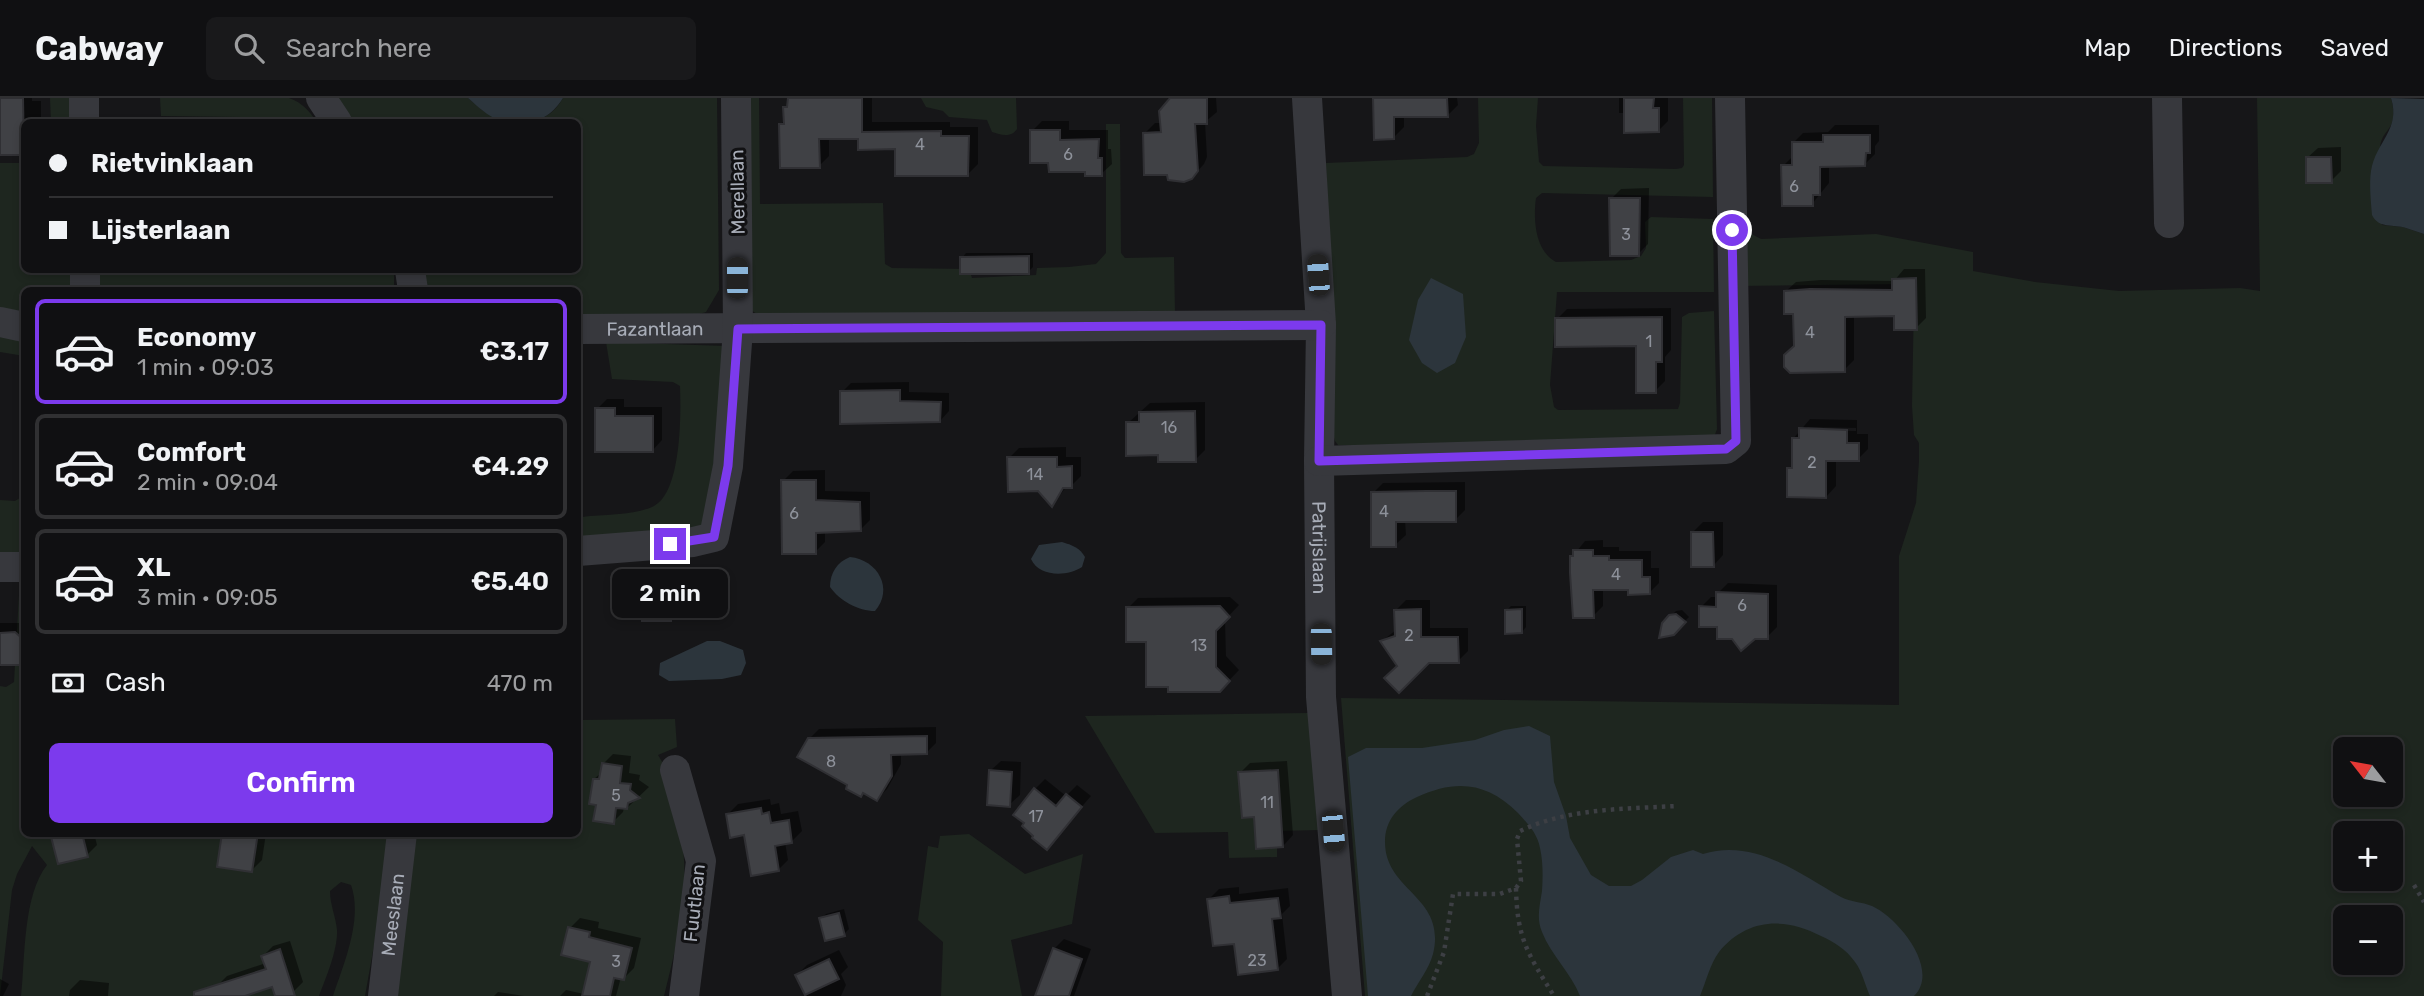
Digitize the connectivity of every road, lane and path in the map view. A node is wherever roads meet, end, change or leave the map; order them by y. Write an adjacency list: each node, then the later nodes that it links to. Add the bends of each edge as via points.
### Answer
1 (84, 98): 7 (street)
2 (321, 98): 8 (street)
3 (736, 98): 14 (street, Merellaan)
4 (1307, 98): 11 (street, Patrijslaan)
5 (1730, 98): 15 (street, via 1736,441 1726,449)
6 (2167, 98): 9 (street)
7 (84, 119)
8 (335, 119)
9 (2169, 223)
10 (0, 323): 12 (street)
11 (1321, 325): 14 (street, Fazantlaan); 15 (street, Patrijslaan)
12 (21, 326)
13 (581, 329): 14 (street, Fazantlaan)
14 (738, 329): 16 (street, Merellaan, via 728,466 714,537)
15 (1319, 461): 25 (street, Patrijslaan, via 1321,696)
16 (581, 551)
17 (0, 567): 18 (street)
18 (21, 567)
19 (675, 770): 27 (street, Fuutlaan, via 701,860)
20 (1676, 806): 23 (path, via 1566,816 1520,831 1521,881)
21 (402, 837): 26 (street, Meeslaan)
22 (2414, 885): 24 (path)
23 (1516, 888): 28 (path, via 1500,894 1453,894 1444,952); 29 (path, via 1517,918 1526,951)
24 (2424, 902)
25 (1344, 995)
26 (383, 996)
27 (684, 996)
28 (1427, 996)
29 (1553, 996)

